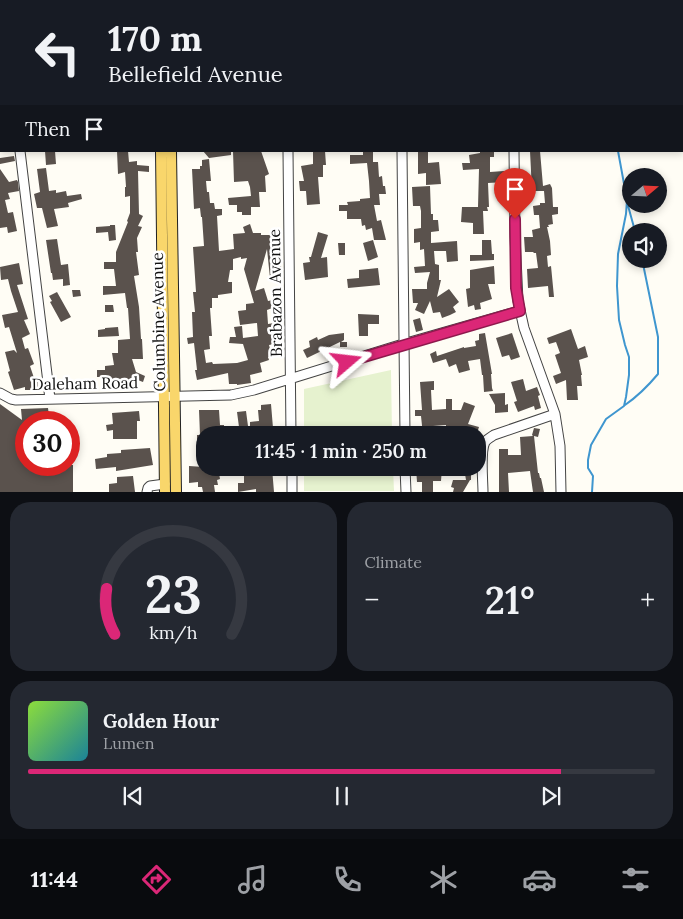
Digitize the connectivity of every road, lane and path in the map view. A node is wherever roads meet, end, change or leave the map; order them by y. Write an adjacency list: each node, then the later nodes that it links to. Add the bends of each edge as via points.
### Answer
1 (20, 152): 13 (street)
2 (161, 152): 7 (main road, Columbine Avenue)
3 (171, 152): 7 (main road, Columbine Avenue)
4 (288, 152): 10 (street, Brabazon Avenue)
5 (402, 152): 9 (street)
6 (514, 152): 8 (street, via 516,288)
7 (167, 248): 12 (main road, Columbine Avenue)
8 (520, 311): 9 (street, Daleham Road); 14 (street)
9 (404, 344): 10 (street, Daleham Road); 16 (street)
10 (290, 379): 12 (street, Daleham Road, via 231,395); 15 (street, Brabazon Avenue)
11 (0, 393): 13 (street, Daleham Road, via 16,400)
12 (169, 397): 13 (street, Daleham Road); 19 (main road, Columbine Avenue); 21 (main road, Columbine Avenue)
13 (50, 399)
14 (555, 414): 24 (street, via 494,435 485,442 482,454); 25 (street, via 560,446)
15 (291, 426)
16 (405, 426)
17 (292, 476): 22 (street)
18 (405, 476): 23 (street)
19 (165, 488): 20 (street, via 150,486)
20 (147, 492)
21 (176, 492)
22 (292, 492)
23 (406, 492)
24 (483, 492)
25 (560, 492)

